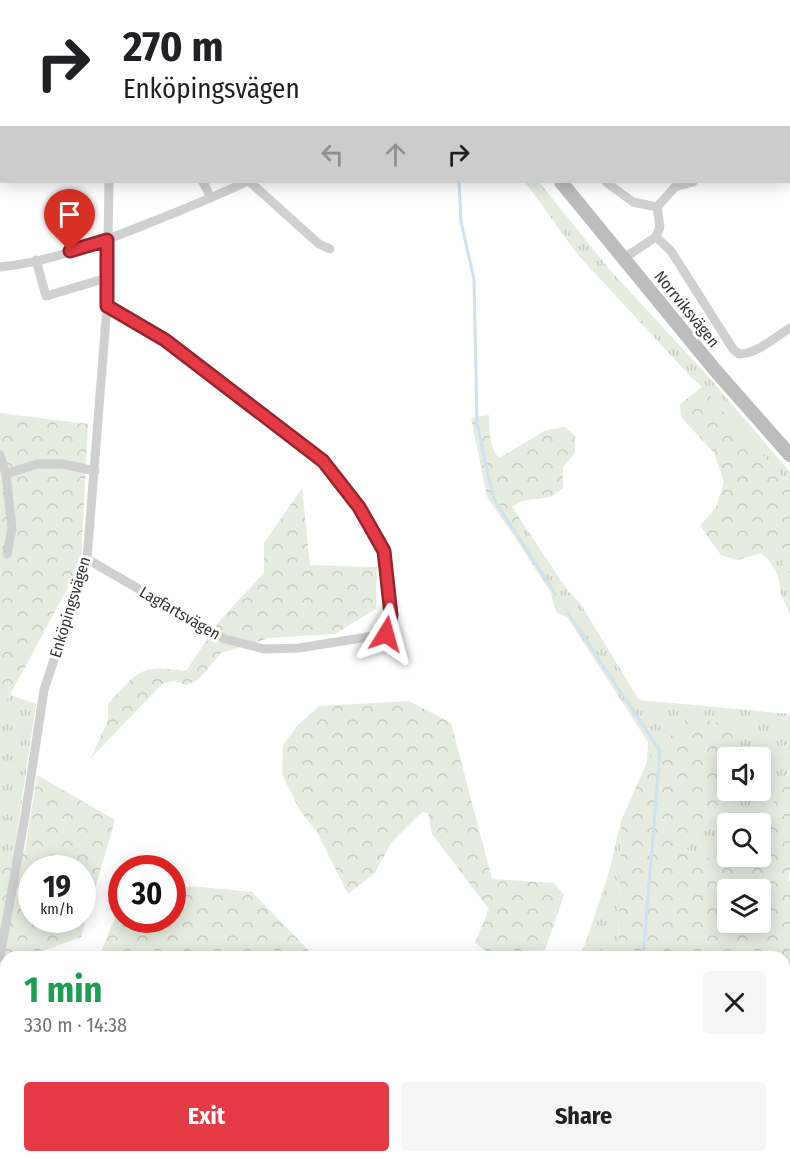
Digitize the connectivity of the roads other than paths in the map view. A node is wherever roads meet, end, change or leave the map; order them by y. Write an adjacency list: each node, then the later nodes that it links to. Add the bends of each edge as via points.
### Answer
1 (109, 183): 11 (street, Enköpingsvägen)
2 (204, 183): 8 (street)
3 (246, 183): 8 (street)
4 (249, 183): 12 (street, via 319,244)
5 (562, 183): 13 (street, Norrviksvägen)
6 (607, 183): 9 (street, via 633,202)
7 (689, 183): 9 (street, via 675,187)
8 (211, 198): 11 (street)
9 (657, 207): 10 (street, via 660,227)
10 (656, 237): 13 (street); 18 (street, via 671,251 739,354 756,350)
11 (107, 240): 14 (street); 16 (street, Enköpingsvägen)
12 (330, 249)
13 (624, 258): 20 (street, Norrviksvägen)
14 (36, 260): 15 (street); 16 (street, via 46,296)
15 (0, 267)
16 (107, 278): 17 (street, Enköpingsvägen)
17 (107, 306): 21 (street, Enköpingsvägen); 24 (street, Lagfartsvägen, via 165,340 323,461 359,507 384,551 391,615 386,634 264,649 225,639)
18 (790, 328)
19 (0, 455): 22 (street)
20 (790, 455)
21 (95, 471): 22 (street, via 63,464 37,464); 24 (street, Enköpingsvägen)
22 (6, 474): 23 (street, via 12,529)
23 (7, 554)
24 (87, 559): 25 (street, Enköpingsvägen, via 44,690)
25 (1, 951)

